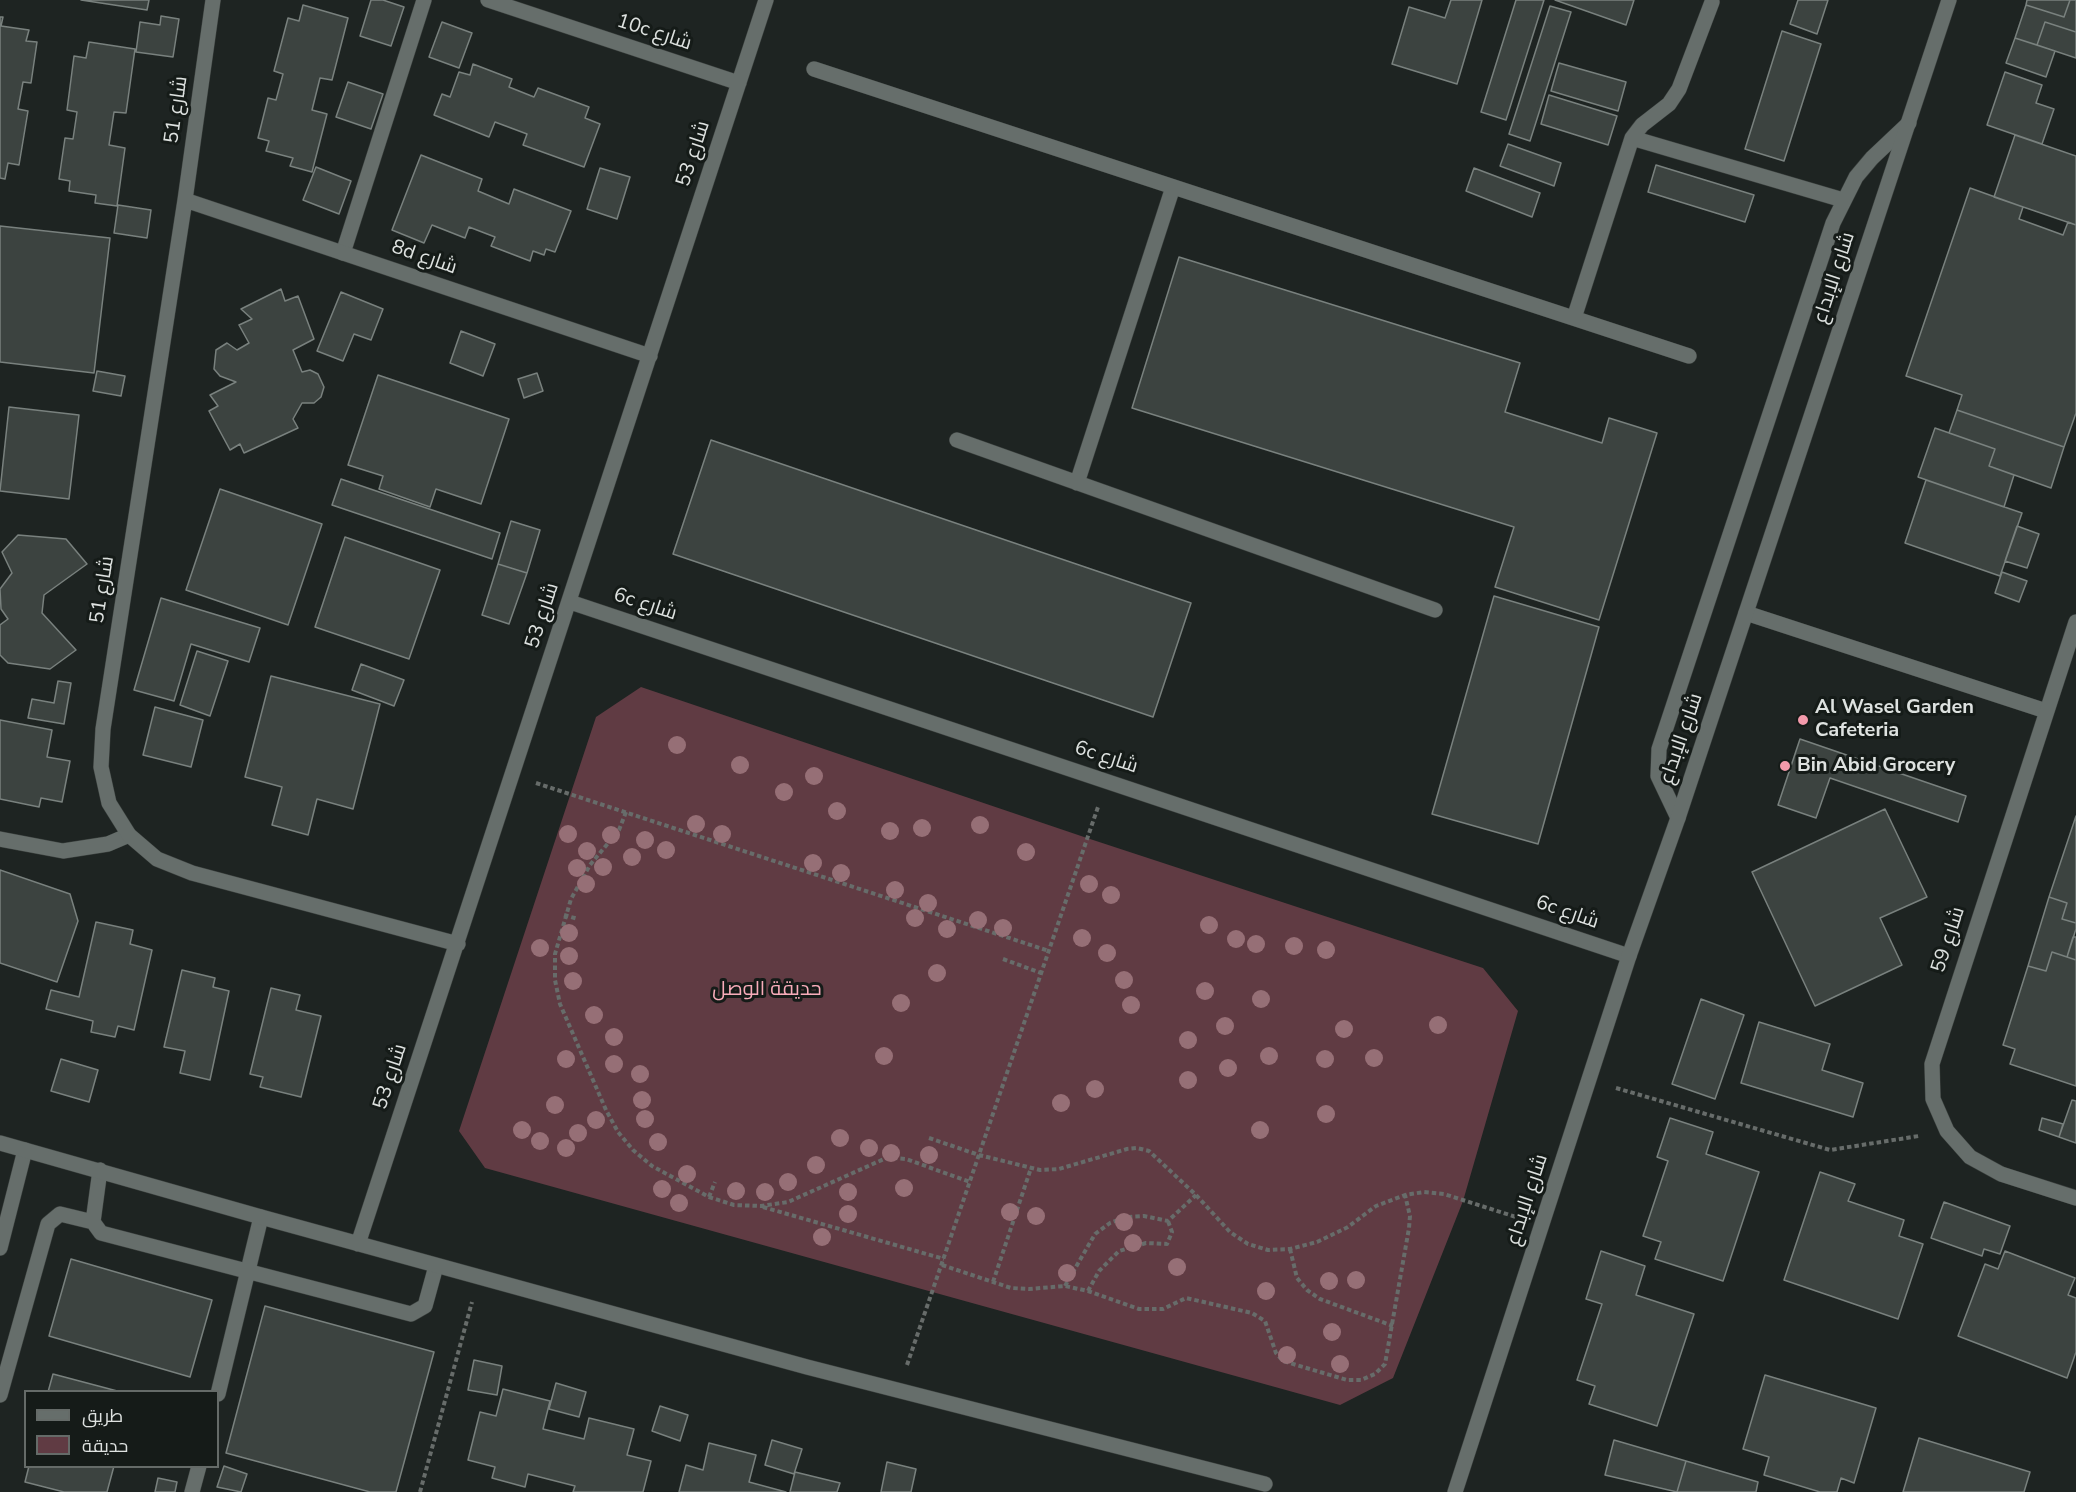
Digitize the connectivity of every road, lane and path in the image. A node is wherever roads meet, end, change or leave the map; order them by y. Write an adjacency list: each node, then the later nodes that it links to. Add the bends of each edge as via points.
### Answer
1 (213, 0): 12 (street, شارع 51)
2 (424, 0): 14 (street)
3 (488, 0): 8 (street, 10c شارع)
4 (766, 0): 8 (street, شارع 53)
5 (1950, 0): 9 (street, شارع الإبداع)
6 (1712, 2): 10 (street, via 1679,89 1669,104)
7 (814, 69): 11 (street)
8 (739, 82): 16 (street, شارع 53)
9 (1909, 123): 13 (street, via 1872,158); 22 (street, شارع الإبداع)
10 (1632, 138): 13 (street); 15 (street)
11 (1173, 187): 15 (street); 19 (street)
12 (186, 200): 14 (street, 8d شارع); 29 (street, شارع 51, via 103,729 101,766 109,803)
13 (1843, 200): 28 (street, via 1659,749 1658,776)
14 (343, 252): 16 (street, 8d شارع)
15 (1574, 318): 17 (street)
16 (650, 356): 20 (street, شارع 53)
17 (1689, 356)
18 (957, 440): 19 (street)
19 (1077, 483): 21 (street)
20 (570, 602): 25 (street, شارع 53); 26 (street, 6c شارع)
21 (1435, 610)
22 (1746, 613): 24 (street); 28 (street, شارع الإبداع)
23 (2076, 622): 24 (street, شارع 59)
24 (2046, 711): 39 (street, شارع 59, via 1932,1064 1933,1099)
25 (513, 775): 27 (path); 33 (street, شارع 53)
26 (1107, 780): 34 (path); 35 (street, 6c شارع)
27 (627, 812): 31 (path, via 612,841 580,882); 34 (path)
28 (1678, 818): 35 (street, شارع الإبداع)
29 (129, 835): 30 (street, via 108,844 63,851); 33 (street, شارع 51, via 157,859 192,873)
30 (0, 839)
31 (564, 915): 32 (path); 50 (path, via 555,954 560,1004 606,1110 623,1138 652,1167)
32 (578, 919)
33 (458, 944): 57 (street, شارع 53)
34 (1049, 951): 37 (path)
35 (1629, 956): 38 (street, شارع الإبداع)
36 (1003, 959): 37 (path)
37 (1041, 973): 43 (path)
38 (1590, 1080): 39 (path, via 1830,1150); 56 (street, شارع الإبداع)
39 (1947, 1131): 51 (street, شارع 59, via 1970,1157 2001,1174)
40 (929, 1138): 43 (path)
41 (0, 1143): 42 (street)
42 (25, 1150): 45 (street); 58 (street)
43 (979, 1155): 44 (path); 47 (path)
44 (1031, 1168): 48 (path, via 1059,1169 1137,1148 1159,1160); 65 (path)
45 (100, 1170): 53 (street); 55 (street)
46 (715, 1182): 50 (path)
47 (970, 1182): 52 (path, via 906,1158 894,1158 788,1202); 60 (path)
48 (1196, 1195): 54 (path); 59 (path, via 1230,1232 1248,1244 1268,1250)
49 (1405, 1195): 56 (path, via 1444,1194); 59 (path, via 1376,1206 1333,1235); 68 (path, via 1409,1228)
50 (709, 1197): 52 (path, via 734,1205)
51 (2076, 1198)
52 (761, 1206): 60 (path)
53 (261, 1217): 57 (street); 63 (street)
54 (1168, 1221): 66 (path, via 1144,1216 1110,1223 1095,1233); 67 (path, via 1172,1232 1167,1244 1146,1243 1119,1251 1099,1271)
55 (93, 1222): 63 (street, via 101,1233); 71 (street, via 60,1214 48,1224)
56 (1542, 1226): 76 (street, شارع الإبداع)
57 (358, 1244): 62 (street)
58 (0, 1248)
59 (1290, 1249): 68 (path, via 1298,1278 1307,1290 1320,1299)
60 (944, 1259): 61 (path)
61 (942, 1265): 65 (path); 70 (path)
62 (436, 1266): 63 (street, via 425,1306 411,1314); 64 (street)
63 (249, 1272): 69 (street)
64 (478, 1278): 70 (street); 75 (path)
65 (993, 1282): 66 (path, via 1029,1289)
66 (1065, 1286): 67 (path)
67 (1088, 1291): 68 (path, via 1150,1311 1186,1298 1252,1313 1265,1321 1276,1353 1283,1361 1347,1380 1368,1377 1385,1364)
68 (1393, 1326)
69 (219, 1390)
70 (897, 1391): 73 (street)
71 (0, 1395)
72 (199, 1468): 74 (street)
73 (1265, 1484)
74 (192, 1492)
75 (420, 1492)
76 (1455, 1492)

